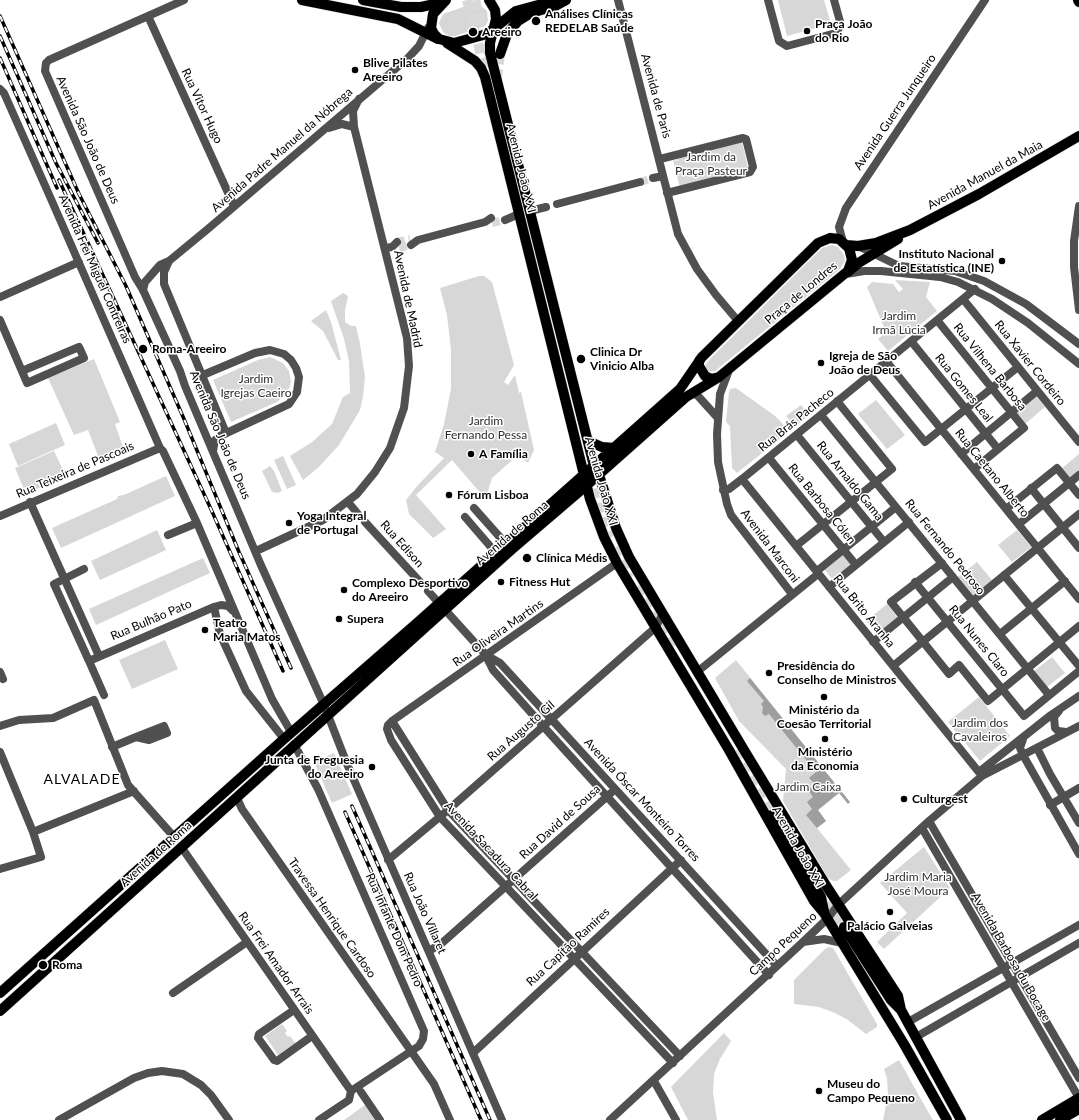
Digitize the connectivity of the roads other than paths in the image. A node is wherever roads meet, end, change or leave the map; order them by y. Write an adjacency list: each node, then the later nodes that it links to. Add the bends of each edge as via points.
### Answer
1 (183, 0): 12 (street)
2 (302, 0): 15 (main road, Avenida João XXI, via 398,19)
3 (363, 0): 11 (main road, via 401,7)
4 (489, 0): 14 (main road, Avenida João XXI, via 496,15)
5 (557, 0): 14 (main road, via 516,11)
6 (566, 0): 17 (main road, via 531,13 518,21 507,34)
7 (618, 0): 23 (street, Avenida de Paris)
8 (768, 0): 9 (street, via 779,41 786,46 836,33 841,25)
9 (834, 0)
10 (984, 0): 38 (street, Avenida Guerra Junqueiro, via 846,208 839,227)
11 (447, 1): 13 (main road, via 433,14)
12 (148, 16): 29 (street, Rua Vitor Hugo); 47 (street, Avenida São João de Deus, via 49,60 44,66 135,277)
13 (431, 22): 15 (street, Avenida Padre Manuel da Nóbrega); 16 (main road, via 432,31)
14 (494, 28): 16 (main road, via 481,36 460,42); 32 (main road, Avenida João XXI, via 490,53)
15 (426, 32): 16 (main road, Avenida João XXI); 19 (street, Avenida Padre Manuel da Nóbrega, via 416,51)
16 (443, 41): 33 (main road, Avenida João XXI, via 475,60 483,72)
17 (500, 54)
18 (0, 89): 42 (street, Avenida Frei Miguel Contreiras)
19 (359, 99): 20 (street, Avenida de Madrid, via 353,111); 21 (street, Avenida Padre Manuel da Nóbrega)
20 (354, 127): 21 (street, via 342,124); 98 (street, Avenida de Madrid, via 393,246 409,366 407,394 390,448 375,472)
21 (325, 130): 29 (street, Avenida Padre Manuel da Nóbrega)
22 (1077, 139): 36 (main road, Avenida Manuel da Maia)
23 (660, 159): 24 (street, Avenida de Paris); 27 (street, via 743,138 753,167 750,172)
24 (663, 176): 25 (street); 27 (street, Avenida de Paris)
25 (653, 178)
26 (640, 182): 28 (street)
27 (667, 193): 53 (street, Avenida de Paris, via 683,244 712,290)
28 (557, 204)
29 (234, 206): 41 (street, Avenida Padre Manuel da Nóbrega)
30 (1079, 206): 50 (street, via 1074,248)
31 (546, 207): 32 (street)
32 (530, 211): 33 (main road); 78 (main road, Avenida João XXI)
33 (516, 214): 34 (street); 88 (main road, Avenida João XXI)
34 (504, 217)
35 (490, 221): 37 (street)
36 (910, 230): 39 (main road, Avenida Manuel da Maia, via 878,243); 40 (main road, Avenida Manuel da Maia)
37 (413, 241)
38 (844, 243): 39 (main road, Avenida Manuel da Maia); 43 (main road, Praça de Londres, via 851,252 852,260); 53 (main road, Praça de Londres, via 830,238 818,243)
39 (858, 246): 40 (street)
40 (874, 254): 43 (main road, Avenida Manuel da Maia); 55 (street, via 899,266 955,272 984,281 1026,304)
41 (170, 261): 44 (street, Avenida Padre Manuel da Nóbrega, via 160,265); 45 (street, via 164,272)
42 (79, 262): 48 (street); 80 (street, Avenida Frei Miguel Contreiras)
43 (845, 274): 46 (street, via 875,271 934,276 952,279); 60 (main road, Praça de Londres)
44 (148, 279): 45 (street, via 158,278); 47 (street, Avenida Padre Manuel da Nóbrega, via 143,285)
45 (164, 284): 63 (street, Avenida São João de Deus)
46 (975, 289): 49 (street, Rua Brás Pacheco); 58 (street, via 1037,329)
47 (143, 290): 73 (street, Avenida São João de Deus)
48 (0, 297)
49 (963, 299): 52 (street, Rua Brás Pacheco); 59 (street, Rua Xavier Cordeiro)
50 (1079, 310)
51 (0, 320): 61 (street)
52 (937, 320): 54 (street, Rua Brás Pacheco); 65 (street, Rua Vilhena Barbosa)
53 (738, 321): 56 (main road, Praça de Londres)
54 (911, 341): 57 (street, Rua Brás Pacheco); 69 (street, Rua Gomes Leal)
55 (1079, 344)
56 (702, 357): 64 (main road, via 699,366 703,374 711,379); 81 (main road, Avenida de Roma, via 680,389)
57 (886, 362): 62 (street, Rua Brás Pacheco); 74 (street, Rua Caetano Alberto)
58 (1079, 364)
59 (1018, 367): 65 (street); 66 (street, Rua Xavier Cordeiro)
60 (730, 369): 64 (main road, Praça de Londres); 72 (street, Avenida Marconi, via 721,388)
61 (22, 371): 61 (street, via 27,383 84,358 79,347)
62 (870, 375): 68 (street, Rua Brás Pacheco); 74 (street, via 925,442)
63 (203, 376): 76 (street, Avenida São João de Deus); 76 (street, via 265,350 275,350 284,354 296,368 298,387 289,404)
64 (719, 377): 67 (main road, Avenida de Roma)
65 (992, 388): 69 (street); 70 (street, Rua Vilhena Barbosa)
66 (1038, 391): 70 (street); 79 (street, Rua Xavier Cordeiro)
67 (693, 393): 72 (street); 87 (main road, Avenida de Roma, via 686,396)
68 (837, 401): 71 (street, Rua Brás Pacheco); 91 (street, via 892,469)
69 (966, 409): 74 (street); 75 (street, Rua Gomes Leal)
70 (1012, 412): 75 (street); 82 (street, Rua Vilhena Barbosa, via 1024,428)
71 (821, 415): 77 (street, Rua Brás Pacheco); 91 (street, Rua Fernando Pedroso)
72 (717, 417): 95 (street, Avenida Marconi, via 718,455)
73 (204, 429): 76 (street, via 211,435); 83 (street, Avenida São João de Deus)
74 (941, 429): 84 (street, Rua Caetano Alberto)
75 (986, 433): 82 (street, Rua Gomes Leal); 84 (street)
76 (223, 434): 83 (street, via 215,440)
77 (797, 435): 85 (street, Rua Brás Pacheco); 99 (street, Rua Arnaldo Gama)
78 (588, 441): 81 (main road, via 602,447); 87 (main road, Avenida João XXI)
79 (1079, 442)
80 (160, 448): 97 (street, Rua Teixeira de Pascoais); 110 (street, Avenida Frei Miguel Contreiras)
81 (614, 448): 87 (main road, Avenida de Roma)
82 (998, 449): 86 (street)
83 (213, 452): 122 (street, Avenida São João de Deus)
84 (961, 454): 86 (street, Rua Caetano Alberto)
85 (769, 458): 90 (street, Rua Brás Pacheco); 111 (street, Rua Barbosa Cólen)
86 (974, 469): 103 (street, Rua Caetano Alberto)
87 (596, 470): 88 (main road, Avenida de Roma); 93 (main road, Avenida de Roma); 124 (main road, Avenida João XXI)
88 (584, 475): 93 (main road, Avenida João XXI); 118 (main road, Avenida de Roma)
89 (1079, 475): 92 (street)
90 (742, 480): 95 (street, Rua Brás Pacheco); 117 (street, Rua Brito Aranha)
91 (876, 482): 99 (street); 101 (street, Rua Fernando Pedroso)
92 (1069, 483): 94 (street, via 1057,468); 96 (street); 100 (street)
93 (587, 485): 118 (main road, Avenida de Roma); 125 (main road, Avenida João XXI, via 595,514)
94 (1031, 488): 100 (street); 103 (street)
95 (723, 490): 139 (street, Avenida Marconi, via 731,515)
96 (1079, 495)
97 (30, 502): 106 (street, Rua Teixeira de Pascoais); 132 (street)
98 (348, 502): 104 (street); 122 (street, Avenida de Madrid, via 311,527)
99 (851, 502): 111 (street); 113 (street, Rua Arnaldo Gama)
100 (1044, 504): 112 (street); 114 (street)
101 (896, 506): 109 (street, Rua Fernando Pedroso); 113 (street)
102 (474, 508): 118 (street, Avenida de Roma)
103 (1006, 509): 112 (street, Rua Caetano Alberto)
104 (358, 514)
105 (1079, 514): 114 (street)
106 (0, 516)
107 (465, 517): 123 (street, Avenida de Roma)
108 (365, 522): 135 (street, Rua Edison)
109 (909, 522): 116 (street); 126 (street, Rua Fernando Pedroso)
110 (197, 523): 115 (street); 137 (street, Avenida Frei Miguel Contreiras)
111 (823, 524): 117 (street); 121 (street, Rua Barbosa Cólen)
112 (1018, 524): 119 (street, Rua Caetano Alberto)
113 (871, 527): 116 (street, Rua Arnaldo Gama); 121 (street)
114 (1063, 528): 119 (street); 120 (street)
115 (168, 535)
116 (884, 542): 127 (street)
117 (796, 546): 129 (street, Rua Brito Aranha)
118 (508, 547): 123 (main road, Avenida de Roma); 144 (main road, Avenida de Roma)
119 (1038, 548): 130 (street); 133 (street, Rua Caetano Alberto)
120 (1079, 548)
121 (844, 550): 127 (street, Rua Barbosa Cólen); 129 (street)
122 (256, 551): 168 (street, Avenida São João de Deus)
123 (496, 553): 144 (main road, Avenida de Roma)
124 (629, 557): 125 (main road); 147 (main road, Avenida João XXI)
125 (617, 563): 151 (main road, Avenida João XXI); 156 (street, Rua Oliveira Martins)
126 (942, 563): 131 (street, Rua Fernando Pedroso); 134 (street)
127 (856, 565): 136 (street)
128 (84, 569): 132 (street)
129 (817, 573): 136 (street, Rua Brito Aranha); 139 (street)
130 (1004, 575): 142 (street); 145 (street)
131 (953, 577): 140 (street); 142 (street, Rua Fernando Pedroso)
132 (64, 580): 157 (street); 158 (street, via 54,584)
133 (1065, 581): 141 (street, Rua Caetano Alberto); 145 (street)
134 (915, 582): 140 (street, Rua Nunes Claro); 148 (street, via 891,602)
135 (420, 583)
136 (829, 587): 154 (street, Rua Brito Aranha)
137 (225, 590): 143 (street, via 224,599); 146 (street, Avenida Frei Miguel Contreiras)
138 (428, 591): 144 (street)
139 (792, 594): 163 (street)
140 (928, 598): 148 (street); 149 (street, Rua Nunes Claro)
141 (1079, 599)
142 (973, 601): 149 (street); 152 (street, Rua Fernando Pedroso)
143 (217, 606): 146 (street, via 228,606); 157 (street, Rua Bulhão Pato); 177 (street, via 220,634 246,691)
144 (442, 607): 156 (street, Avenida Óscar Monteiro Torres); 168 (main road, Avenida de Roma); 170 (main road, Avenida de Roma)
145 (1031, 608): 152 (street); 155 (street)
146 (234, 612): 177 (street, Avenida Frei Miguel Contreiras)
147 (663, 614): 151 (street, Rua Augusto Gil); 163 (main road, Avenida João XXI)
148 (903, 617): 153 (street); 154 (street)
149 (947, 622): 153 (street); 164 (street, Rua Nunes Claro)
150 (1079, 626): 155 (street)
151 (655, 628): 171 (street, Rua Augusto Gil); 183 (main road, Avenida João XXI)
152 (1000, 634): 161 (street, Rua Fernando Pedroso)
153 (923, 641): 159 (street); 164 (street, via 949,674 959,665 988,701)
154 (873, 642): 159 (street, Rua Brito Aranha)
155 (1060, 642): 160 (street); 161 (street)
156 (486, 655): 171 (street, Avenida Óscar Monteiro Torres, via 500,663); 172 (street, Rua Oliveira Martins); 174 (street, Avenida Óscar Monteiro Torres, via 493,670)
157 (99, 656): 158 (street, Rua Bulhão Pato)
158 (89, 661): 165 (street)
159 (893, 666): 187 (street, Rua Brito Aranha)
160 (1079, 666)
161 (1028, 668): 164 (street); 166 (street, Rua Fernando Pedroso)
162 (1079, 671): 166 (street)
163 (696, 672): 184 (main road, Avenida João XXI)
164 (1002, 689): 166 (street, Rua Nunes Claro, via 1024,716)
165 (104, 695)
166 (1049, 695)
167 (1079, 696): 169 (street)
168 (324, 705): 170 (street); 177 (main road, Avenida de Roma)
169 (1059, 710): 176 (street, via 1054,717 1055,728); 179 (street)
170 (328, 715): 180 (main road, Avenida de Roma); 205 (street, Rua João Villaret, via 346,764)
171 (551, 720): 174 (street, Rua Augusto Gil); 189 (street, Avenida Óscar Monteiro Torres)
172 (392, 721): 195 (street, Avenida Sacadura Cabral); 197 (street, Avenida Sacadura Cabral, via 386,729 391,740)
173 (0, 726): 181 (street, via 19,720 52,718 94,700)
174 (543, 726): 191 (street, Avenida Óscar Monteiro Torres); 195 (street, Rua Augusto Gil)
175 (1079, 726): 176 (street)
176 (1066, 732): 182 (street)
177 (288, 736): 180 (main road); 202 (main road, Avenida de Roma)
178 (136, 737): 181 (street)
179 (1023, 739): 186 (street, via 1020,748); 187 (street)
180 (294, 744): 193 (main road, Avenida de Roma); 240 (street, Rua Infante Dom Pedro, via 318,789 423,1027 422,1042)
181 (112, 747): 190 (street, via 128,785)
182 (1037, 748): 186 (street); 192 (street)
183 (728, 750): 184 (main road); 212 (main road, Avenida João XXI, via 814,901)
184 (744, 750): 211 (main road, Avenida João XXI)
185 (0, 752): 201 (street)
186 (1023, 756): 187 (street); 194 (street)
187 (981, 774): 198 (street)
188 (1079, 788): 192 (street)
189 (616, 789): 191 (street, Rua David de Sousa); 206 (street, Avenida Óscar Monteiro Torres)
190 (134, 791): 201 (street); 202 (street)
191 (607, 796): 208 (street, Avenida Óscar Monteiro Torres); 209 (street, Rua David de Sousa)
192 (1064, 797): 194 (street); 199 (street)
193 (237, 798): 203 (main road, Avenida de Roma); 240 (street, Travessa Henrique Cardoso, via 242,809)
194 (1050, 805): 204 (street)
195 (448, 810): 197 (street, Rua Augusto Gil); 209 (street, Avenida Sacadura Cabral)
196 (773, 814): 212 (main road, via 821,897)
197 (440, 817): 205 (street, Rua Augusto Gil); 210 (street, Avenida Sacadura Cabral)
198 (929, 821): 200 (street); 222 (street, Avenida Barbosa du Bocage)
199 (1079, 823)
200 (922, 828): 211 (street); 224 (street, Avenida Barbosa du Bocage)
201 (32, 832): 207 (street, via 41,857)
202 (176, 837): 203 (main road); 228 (main road, Avenida de Roma)
203 (182, 848): 215 (street, Rua Frei Amador Arrais); 233 (main road, Avenida de Roma)
204 (1079, 854)
205 (388, 860): 220 (street, Rua João Villaret)
206 (681, 860): 208 (street, Rua Capitão Ramires); 223 (street, Avenida Óscar Monteiro Torres)
207 (0, 868)
208 (672, 868): 219 (street, Rua Capitão Ramires); 225 (street, Avenida Óscar Monteiro Torres)
209 (514, 880): 210 (street, Rua David de Sousa); 219 (street, Avenida Sacadura Cabral)
210 (506, 886): 220 (street, Rua David de Sousa, via 442,943); 221 (street, Avenida Sacadura Cabral)
211 (838, 904): 212 (street); 232 (main road, via 898,996)
212 (826, 916): 216 (street, Campo Pequeno); 217 (main road, Campo Pequeno)
213 (1079, 925): 222 (street)
214 (844, 927): 232 (main road, via 891,1000)
215 (247, 942): 229 (street); 231 (street, Rua Frei Amador Arrais)
216 (804, 942): 217 (street, via 824,939); 223 (street, Campo Pequeno)
217 (842, 943): 236 (main road, Campo Pequeno)
218 (1079, 943): 226 (street)
219 (582, 950): 221 (street, Rua Capitão Ramires); 230 (street, Avenida Sacadura Cabral)
220 (429, 951): 241 (street, Rua João Villaret)
221 (574, 958): 234 (street, Avenida Sacadura Cabral); 241 (street, Rua Capitão Ramires)
222 (1012, 963): 224 (street); 226 (street, Avenida Barbosa du Bocage)
223 (777, 966): 225 (street, Campo Pequeno)
224 (1003, 968): 227 (street, Avenida Barbosa du Bocage); 235 (street)
225 (768, 975): 242 (street, Campo Pequeno)
226 (1020, 977): 227 (street); 244 (street, Avenida Barbosa du Bocage)
227 (1011, 982): 238 (street); 248 (street, Avenida Barbosa du Bocage)
228 (0, 993)
229 (173, 993)
230 (634, 1006): 234 (street); 242 (street, Avenida Sacadura Cabral)
231 (294, 1010): 237 (street, Rua Frei Amador Arrais); 237 (street, via 259,1034 258,1038 274,1060 277,1060)
232 (901, 1010): 235 (main road)
233 (0, 1011)
234 (626, 1013): 243 (street, Avenida Sacadura Cabral)
235 (908, 1022): 236 (main road); 238 (main road)
236 (895, 1030): 239 (main road, Campo Pequeno)
237 (312, 1036): 246 (street, Rua Frei Amador Arrais)
238 (916, 1037): 239 (main road); 259 (main road)
239 (904, 1044): 258 (main road, Campo Pequeno)
240 (410, 1052): 246 (street, Rua Infante Dom Pedro); 254 (street, via 434,1084)
241 (473, 1053): 255 (street, Rua João Villaret)
242 (680, 1056): 243 (street, Campo Pequeno)
243 (673, 1063): 245 (street, Campo Pequeno)
244 (1079, 1078)
245 (654, 1081): 256 (street, Campo Pequeno); 257 (street)
246 (351, 1092): 250 (street, Rua Infante Dom Pedro, via 348,1100)
247 (361, 1092): 253 (street)
248 (1079, 1098): 260 (main road)
249 (1079, 1109): 261 (main road)
250 (322, 1119)
251 (59, 1120): 252 (street, via 134,1078 162,1071 183,1074 201,1085)
252 (229, 1120)
253 (380, 1120)
254 (450, 1120)
255 (502, 1120)
256 (610, 1120)
257 (676, 1120)
258 (947, 1120)
259 (961, 1120)
260 (1042, 1120)
261 (1060, 1120)

